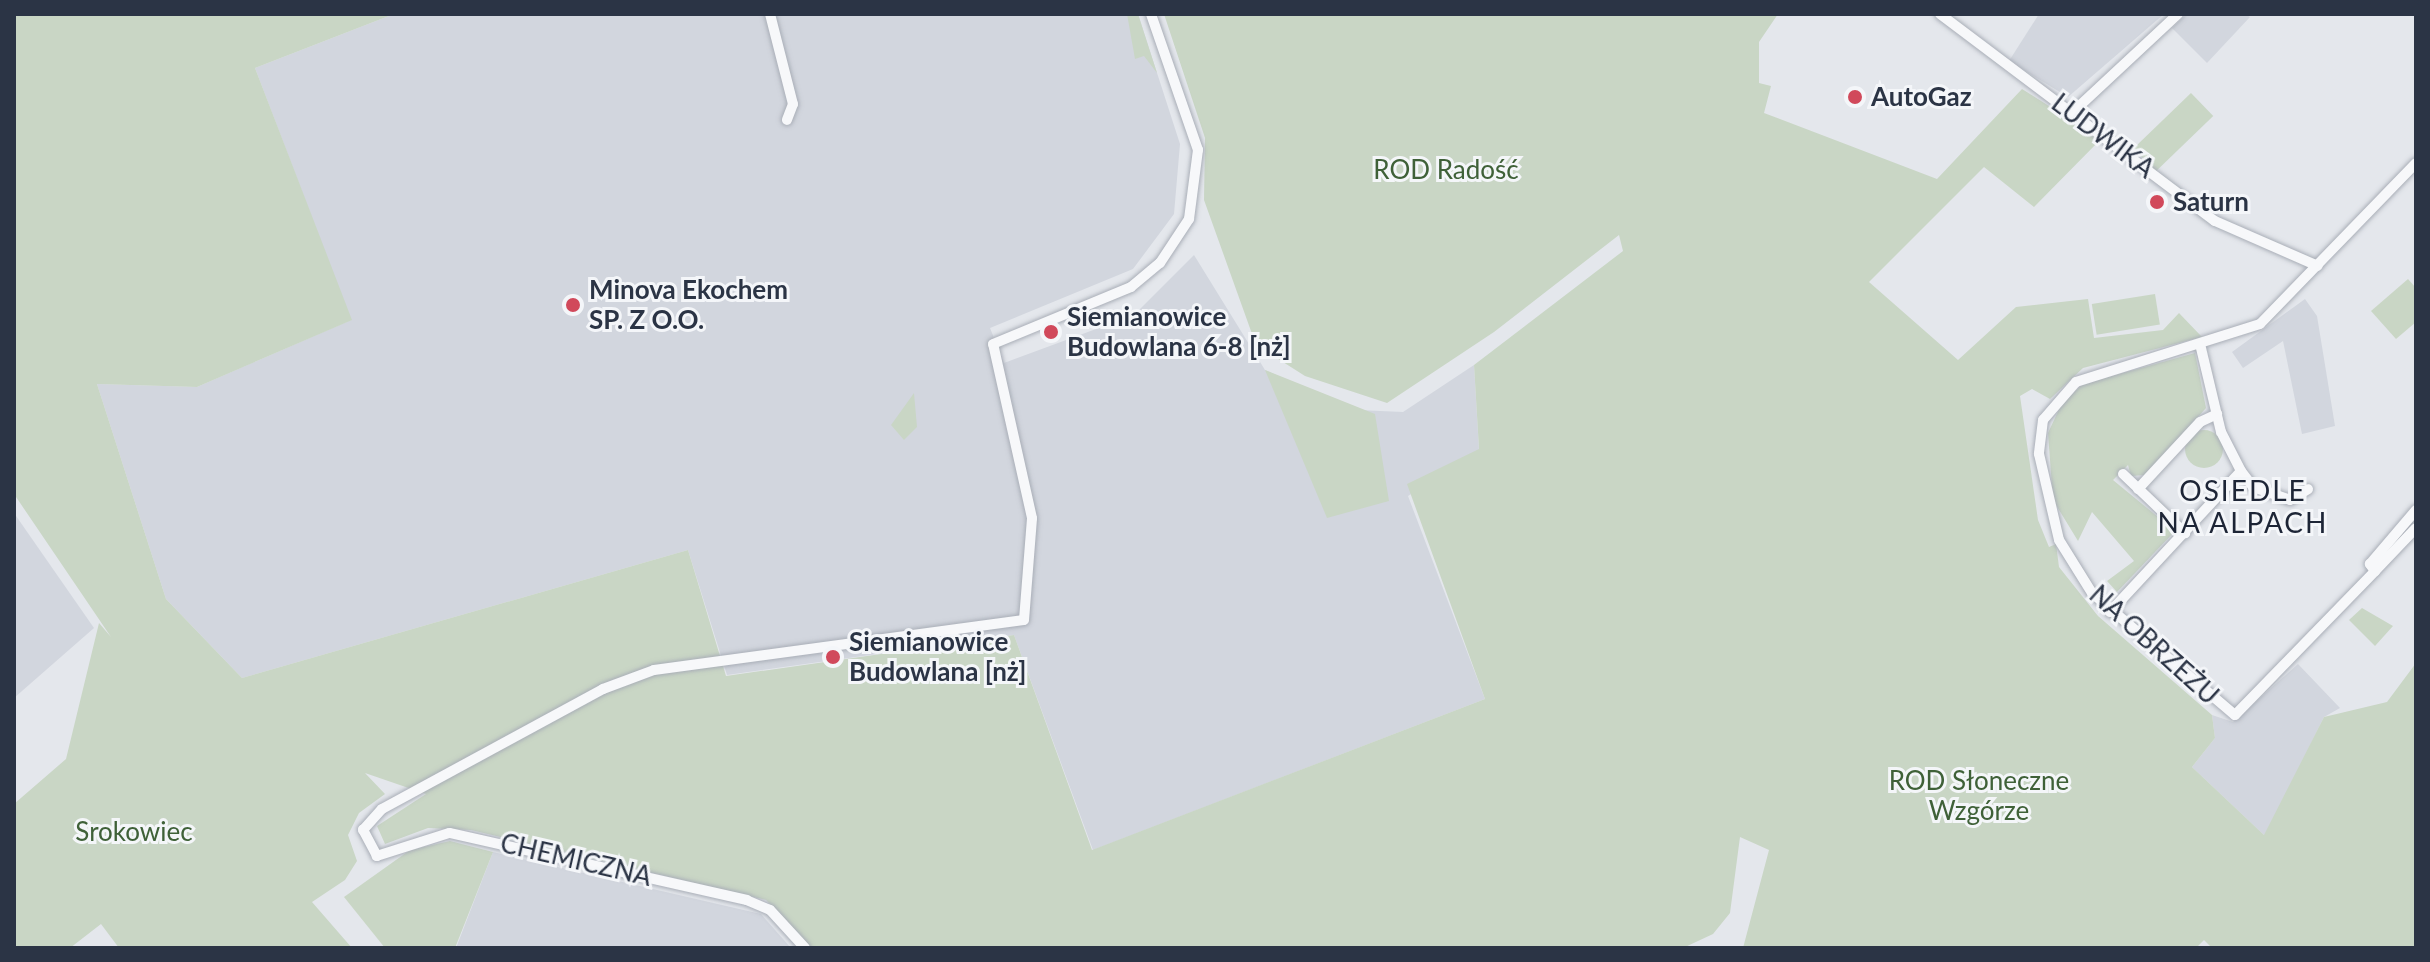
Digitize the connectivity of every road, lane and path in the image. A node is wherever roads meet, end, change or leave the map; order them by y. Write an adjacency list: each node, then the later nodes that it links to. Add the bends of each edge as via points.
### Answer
1 (770, 14): 6 (street, via 793,104)
2 (1151, 14): 20 (street, CHEMICZNA, via 1198,150 1189,219 1160,263 1131,287 993,344 1032,518 1024,620 654,670 603,689 370,818 364,838 377,856 449,833 762,905)
3 (1940, 14): 5 (street, LUDWIKA, via 2010,71)
4 (2178, 14): 5 (street)
5 (2075, 110): 8 (street, LUDWIKA, via 2215,221)
6 (787, 120)
7 (2416, 163): 8 (street)
8 (2318, 266): 9 (street, NA OBRZEŻU, via 2260,324)
9 (2200, 344): 10 (street); 19 (street, NA OBRZEŻU, via 2086,374 2055,402 2040,429 2043,488 2059,540)
10 (2217, 414): 11 (street); 13 (street, via 2200,422)
11 (2241, 471): 14 (street, via 2253,487 2290,500); 17 (street)
12 (2123, 474): 13 (street)
13 (2138, 489): 17 (street)
14 (2308, 489)
15 (2415, 512): 18 (street, via 2370,564)
16 (2416, 528): 18 (street)
17 (2185, 533): 19 (street)
18 (2375, 571): 19 (street, NA OBRZEŻU, via 2241,711 2231,714)
19 (2110, 612)
20 (805, 948)

